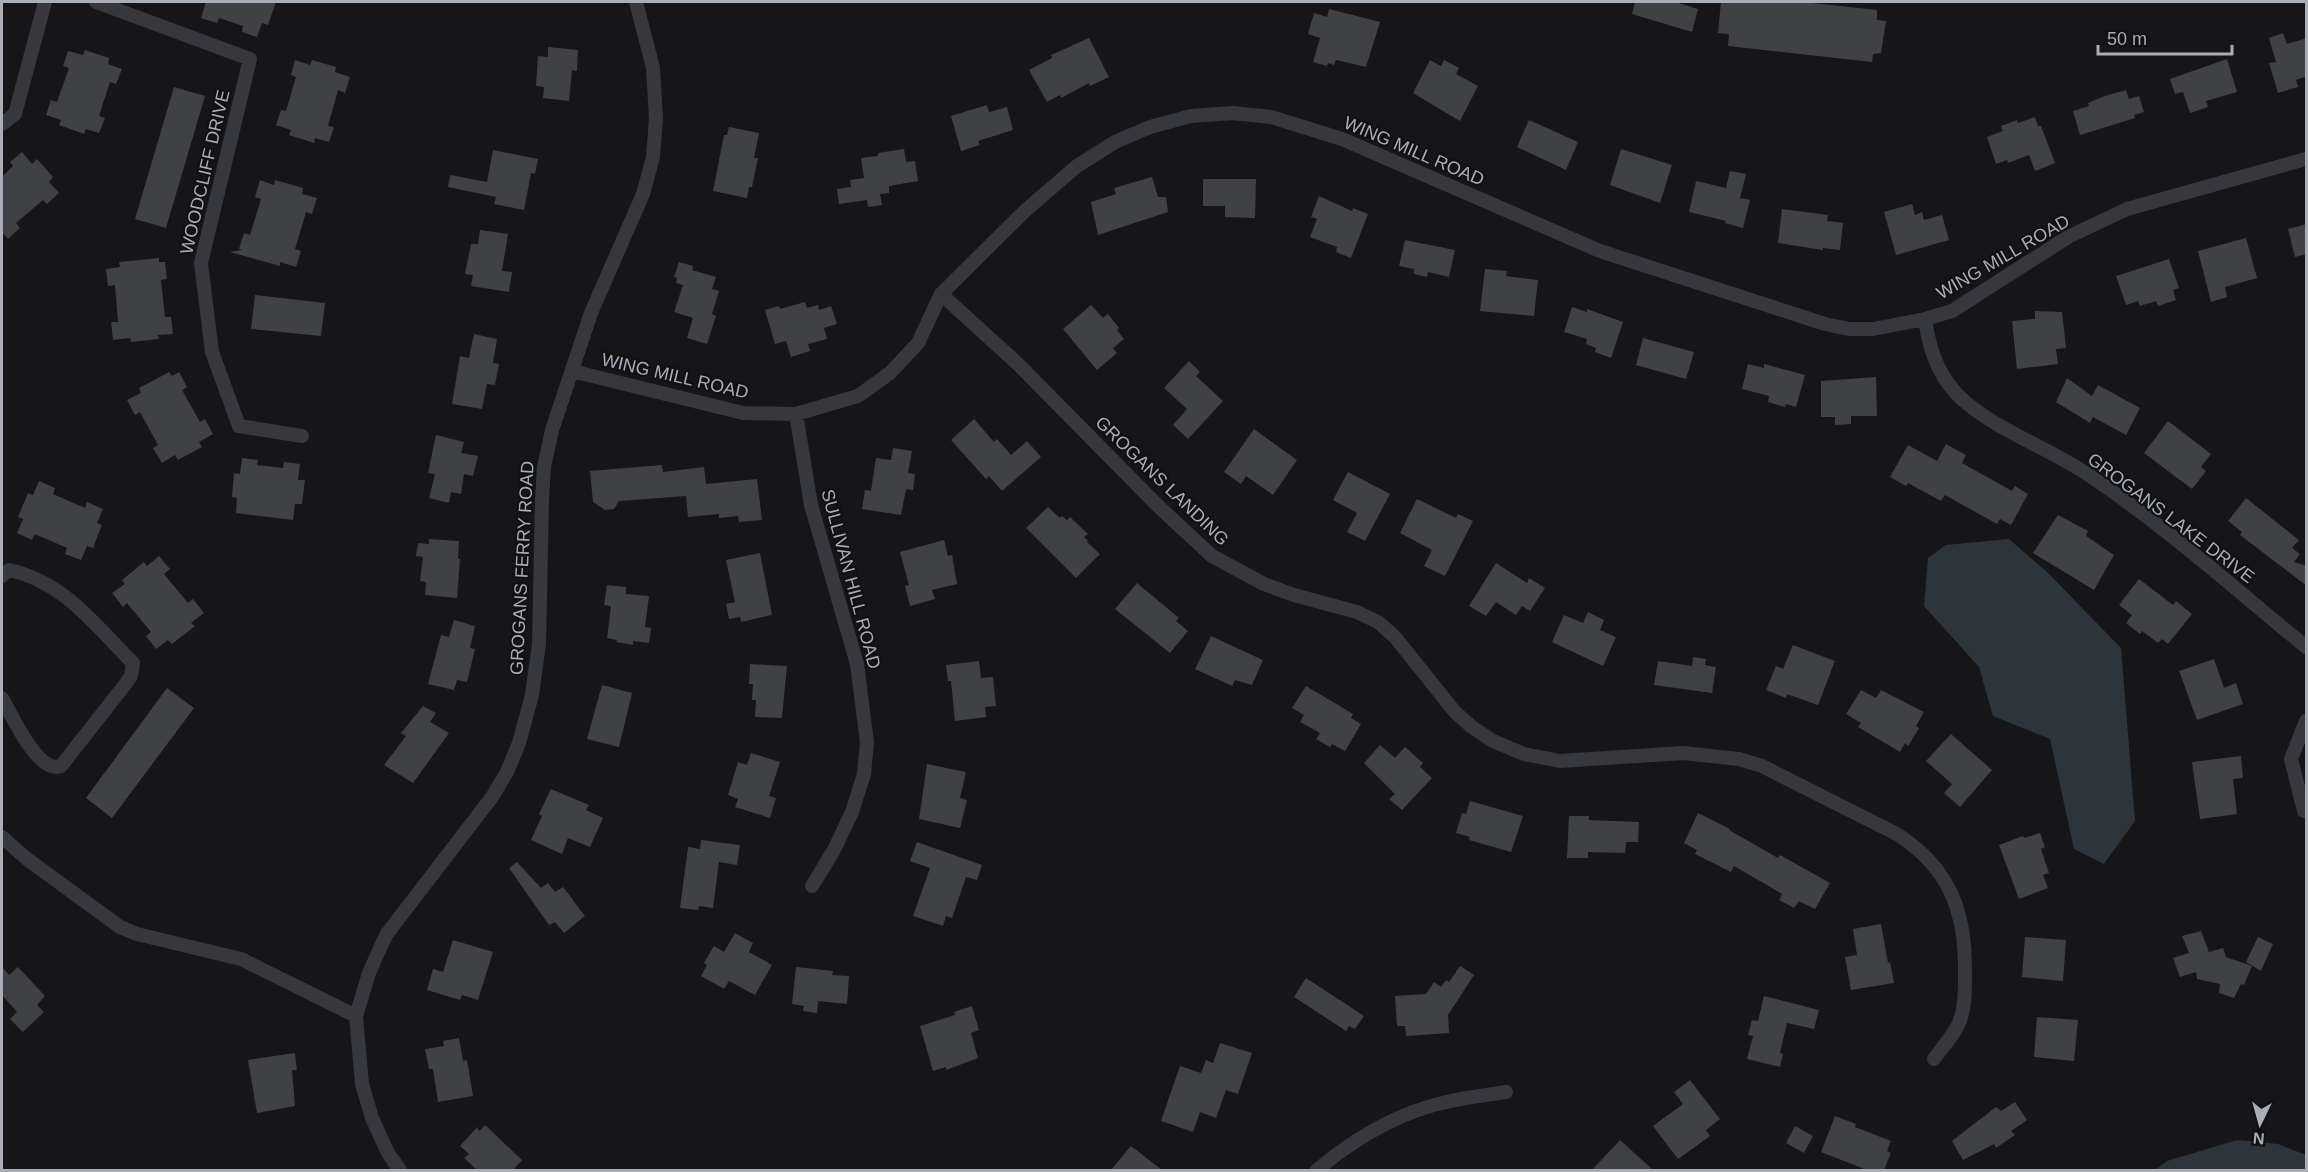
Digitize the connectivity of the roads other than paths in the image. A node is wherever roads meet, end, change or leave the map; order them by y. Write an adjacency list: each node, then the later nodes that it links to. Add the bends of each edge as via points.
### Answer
1 (45, 2): 4 (street, via 15,114)
2 (96, 2): 10 (street, WOODCLIFF DRIVE, via 250,58 201,263 212,352 239,426)
3 (636, 2): 8 (street, GROGANS FERRY ROAD, via 653,68 653,157 643,194 591,313)
4 (2, 124)
5 (2307, 159): 7 (street, WING MILL ROAD, via 2127,209 2068,237 1952,311)
6 (941, 294): 7 (street, WING MILL ROAD, via 1027,209 1077,166 1115,142 1191,116 1233,113 1271,117 1342,139 1600,251 1825,324 1873,329); 9 (street, WING MILL ROAD, via 918,343 890,373 858,396); 19 (street, GROGANS LANDING, via 1019,365 1156,506 1212,556 1264,584 1378,622 1395,637 1455,712 1493,741 1524,754 1560,761 1683,753 1738,759 1762,766 1916,847 1934,865 1951,892 1965,955 1965,990 1959,1024)
7 (1925, 319): 12 (street, GROGANS LAKE DRIVE, via 1935,361 1962,400 2083,471 2135,508)
8 (572, 371): 9 (street, WING MILL ROAD, via 743,413); 18 (street, GROGANS FERRY ROAD, via 544,467 539,644 532,695 519,743 492,798 386,935)
9 (796, 414): 17 (street, SULLIVAN HILL ROAD, via 811,505 857,664 867,741 864,774 852,812)
10 (302, 436)
11 (2, 576): 13 (street, via 9,570 26,573 64,595 133,663 133,669 127,682 55,769 46,766 31,749)
12 (2307, 647)
13 (2, 698)
14 (2307, 721): 15 (street, via 2291,759)
15 (2304, 811)
16 (2, 837): 18 (street, via 27,860 120,927 241,959)
17 (812, 886)
18 (356, 1016): 21 (street, GROGANS FERRY ROAD, via 362,1084 372,1118)
19 (1934, 1059)
20 (1506, 1092): 22 (street, via 1449,1101 1410,1113 1372,1131)
21 (400, 1170)
22 (1317, 1170)

